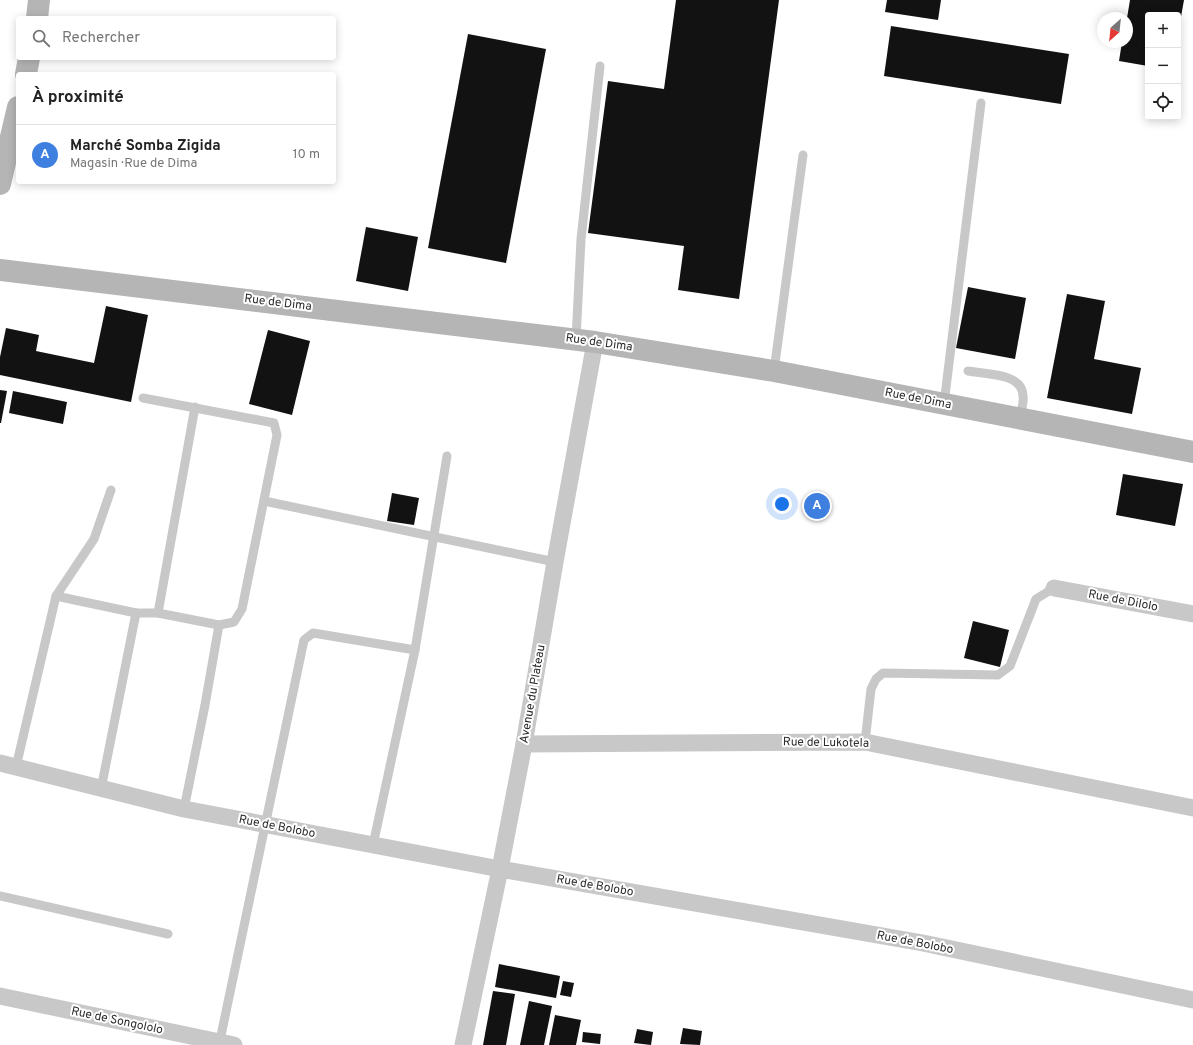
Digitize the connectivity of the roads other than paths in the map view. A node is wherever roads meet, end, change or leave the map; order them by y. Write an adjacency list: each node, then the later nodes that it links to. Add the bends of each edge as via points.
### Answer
1 (40, 0): 2 (street)
2 (36, 16)
3 (30, 60): 5 (street)
4 (600, 66): 11 (lane, via 581,239)
5 (26, 72)
6 (981, 103): 15 (lane)
7 (16, 116): 9 (street)
8 (803, 155): 12 (lane)
9 (0, 184)
10 (0, 270): 11 (street, Rue de Dima)
11 (586, 341): 12 (street, Rue de Dima); 23 (street, Avenue du Plateau)
12 (774, 371): 15 (street, Rue de Dima)
13 (968, 371): 17 (lane, via 1008,377 1019,383 1024,396)
14 (143, 398): 16 (lane)
15 (944, 404): 17 (street, Rue de Dima)
16 (195, 407): 21 (lane, via 274,423 277,434); 27 (lane)
17 (1020, 418): 18 (street, Rue de Dima)
18 (1193, 452)
19 (446, 456): 22 (lane)
20 (111, 490): 25 (lane, via 94,539)
21 (264, 501): 22 (lane); 29 (lane, via 242,609 234,622)
22 (433, 536): 23 (lane); 30 (lane)
23 (555, 562): 32 (street, Avenue du Plateau)
24 (1054, 588): 28 (street, Rue de Dilolo); 31 (lane, via 1036,599 1010,666 998,676 883,673 871,689)
25 (56, 596): 26 (lane); 33 (lane)
26 (136, 613): 27 (lane); 34 (lane)
27 (158, 613): 29 (lane)
28 (1193, 614)
29 (219, 625): 36 (lane)
30 (415, 650): 37 (lane, via 313,633 304,640); 38 (lane)
31 (864, 742): 32 (street, Rue de Lukotela); 35 (street, Rue de Lukotela)
32 (524, 744): 39 (street, Avenue du Plateau)
33 (8, 765): 34 (street, Rue de Bolobo)
34 (101, 789): 36 (street, Rue de Bolobo)
35 (1193, 808)
36 (184, 809): 37 (street, Rue de Bolobo)
37 (265, 824): 38 (street, Rue de Bolobo); 44 (lane)
38 (373, 846): 39 (street, Rue de Bolobo)
39 (500, 869): 43 (street, Rue de Bolobo, via 923,943); 45 (street, Avenue du Plateau)
40 (0, 896): 41 (lane)
41 (168, 934)
42 (0, 996): 44 (street, Rue de Songololo)
43 (1193, 1000)
44 (224, 1044)
45 (462, 1045)

